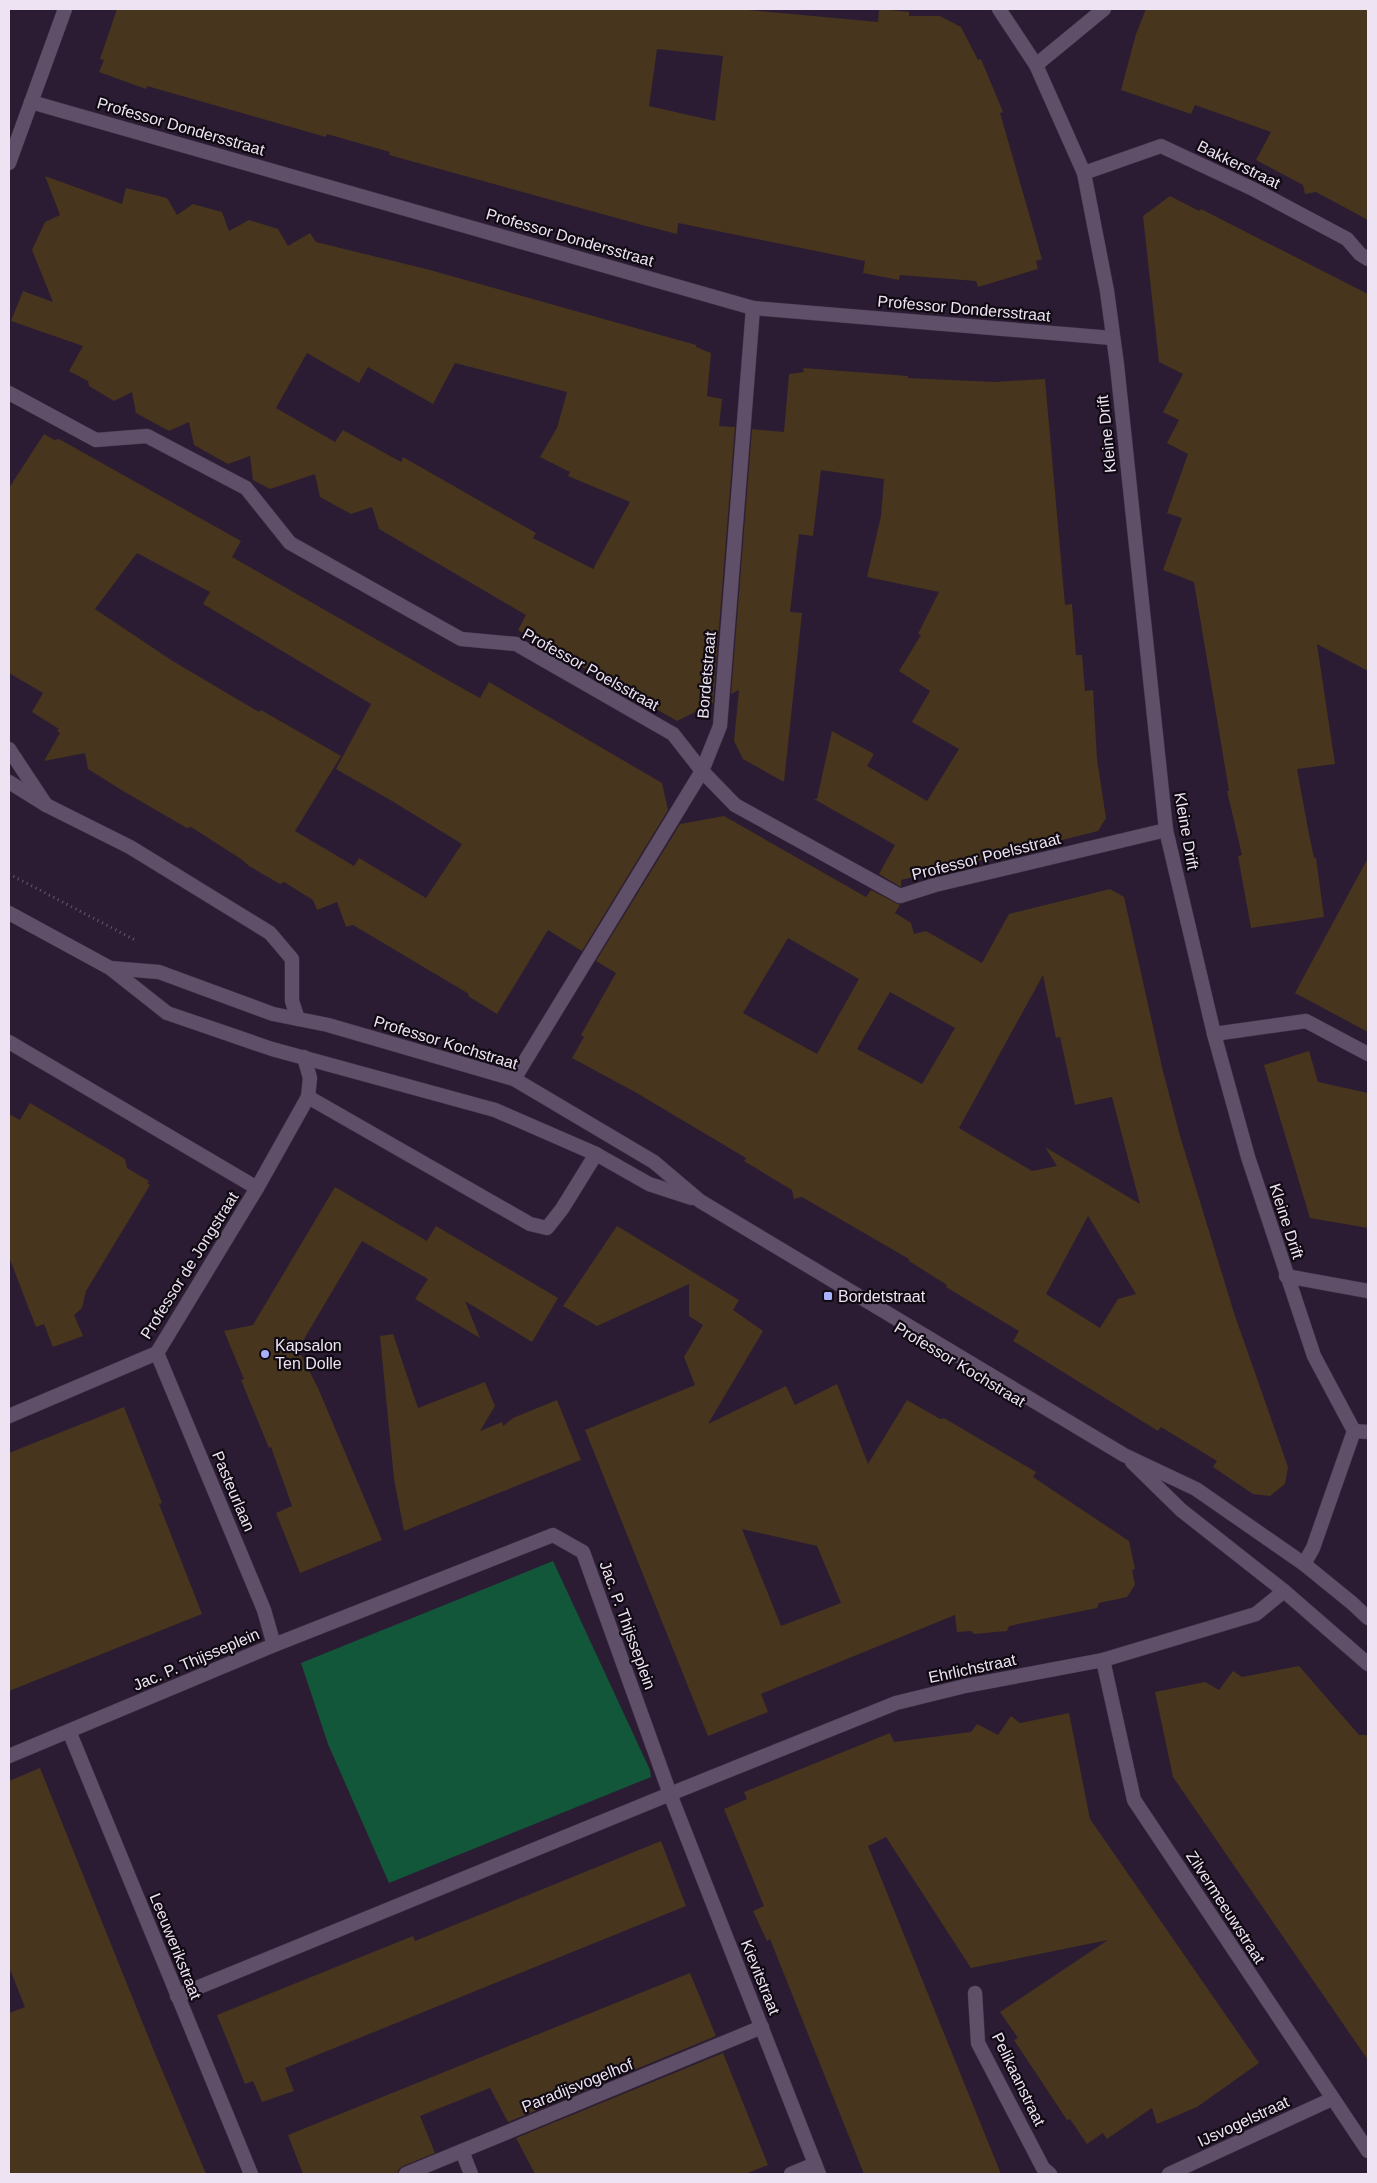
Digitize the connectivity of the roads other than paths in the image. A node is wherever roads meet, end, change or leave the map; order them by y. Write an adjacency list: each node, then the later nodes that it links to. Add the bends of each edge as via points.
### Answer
1 (65, 9): 5 (street)
2 (999, 9): 4 (street, Kleine Drift)
3 (1104, 9): 4 (street)
4 (1036, 65): 7 (street, Kleine Drift)
5 (31, 102): 6 (street); 9 (street, Professor Dondersstraat)
6 (9, 163)
7 (1084, 174): 8 (street, Bakkerstraat, via 1161,146 1253,189 1347,239); 10 (street, Kleine Drift, via 1107,291)
8 (1368, 259)
9 (754, 308): 10 (street, Professor Dondersstraat); 13 (street, Bordetstraat, via 720,726)
10 (1112, 338): 16 (street, Kleine Drift)
11 (9, 392): 13 (street, Professor Poelsstraat, via 96,440 146,436 246,488 290,543 460,640 516,644 672,734)
12 (9, 749): 15 (street)
13 (702, 771): 16 (street, Professor Poelsstraat, via 735,805 900,896); 24 (street, Bordetstraat)
14 (9, 782): 15 (street)
15 (46, 805): 19 (street, via 130,847 270,933 292,959 292,1001)
16 (1166, 830): 20 (street, Kleine Drift)
17 (9, 913): 18 (street, Professor Kochstraat)
18 (110, 968): 19 (street, Professor Kochstraat, via 159,972 273,1014); 23 (street, Professor Kochstraat, via 167,1014)
19 (298, 1018): 24 (street, Professor Kochstraat)
20 (1214, 1034): 22 (street, via 1306,1021); 29 (street, Kleine Drift)
21 (9, 1042): 27 (street)
22 (1368, 1054)
23 (304, 1057): 25 (street, via 310,1078); 26 (street, Professor Kochstraat, via 495,1110)
24 (514, 1079): 28 (street, Professor Kochstraat, via 654,1162)
25 (308, 1097): 26 (street, via 530,1224 548,1228); 27 (street)
26 (596, 1154): 28 (street, Professor Kochstraat, via 649,1184)
27 (257, 1188): 31 (street, Professor de Jongstraat)
28 (700, 1201): 35 (street, Professor Kochstraat)
29 (1286, 1276): 30 (street); 33 (street, Kleine Drift, via 1314,1356)
30 (1368, 1291)
31 (157, 1353): 32 (street, Professor de Jongstraat); 39 (street, Pasteurlaan, via 264,1610)
32 (9, 1416)
33 (1354, 1431): 34 (street); 36 (street, via 1313,1548)
34 (1368, 1432)
35 (1124, 1455): 36 (street, Professor Kochstraat, via 1196,1489); 37 (street, Professor Kochstraat, via 1181,1510)
36 (1304, 1564): 38 (street)
37 (1284, 1591): 40 (street, Ehrlichstraat, via 1256,1614); 41 (street)
38 (1368, 1618)
39 (274, 1645): 42 (street, Jac. P. Thijsseplein); 44 (street, Jac. P. Thijsseplein, via 553,1535 583,1552)
40 (1103, 1660): 44 (street, Ehrlichstraat, via 896,1702); 48 (street, Zilvermeeuwstraat, via 1134,1800)
41 (1368, 1664)
42 (69, 1731): 43 (street, Jac. P. Thijsseplein); 46 (street, Leeuwerikstraat)
43 (9, 1756)
44 (670, 1794): 46 (street); 47 (street, Kievitstraat)
45 (975, 1993): 56 (street, Pelikaanstraat, via 978,2043 1043,2168)
46 (177, 1996): 52 (street, Leeuwerikstraat)
47 (762, 2027): 49 (street, Paradijsvogelhof); 51 (street, Kievitstraat)
48 (1332, 2099): 50 (street, Zilvermeeuwstraat); 57 (street, IJsvogelstraat)
49 (462, 2151): 53 (street, Paradijsvogelhof); 54 (street)
50 (1368, 2151)
51 (817, 2169): 55 (street)
52 (251, 2174)
53 (406, 2174)
54 (471, 2174)
55 (791, 2174)
56 (1050, 2174)
57 (1169, 2174)

